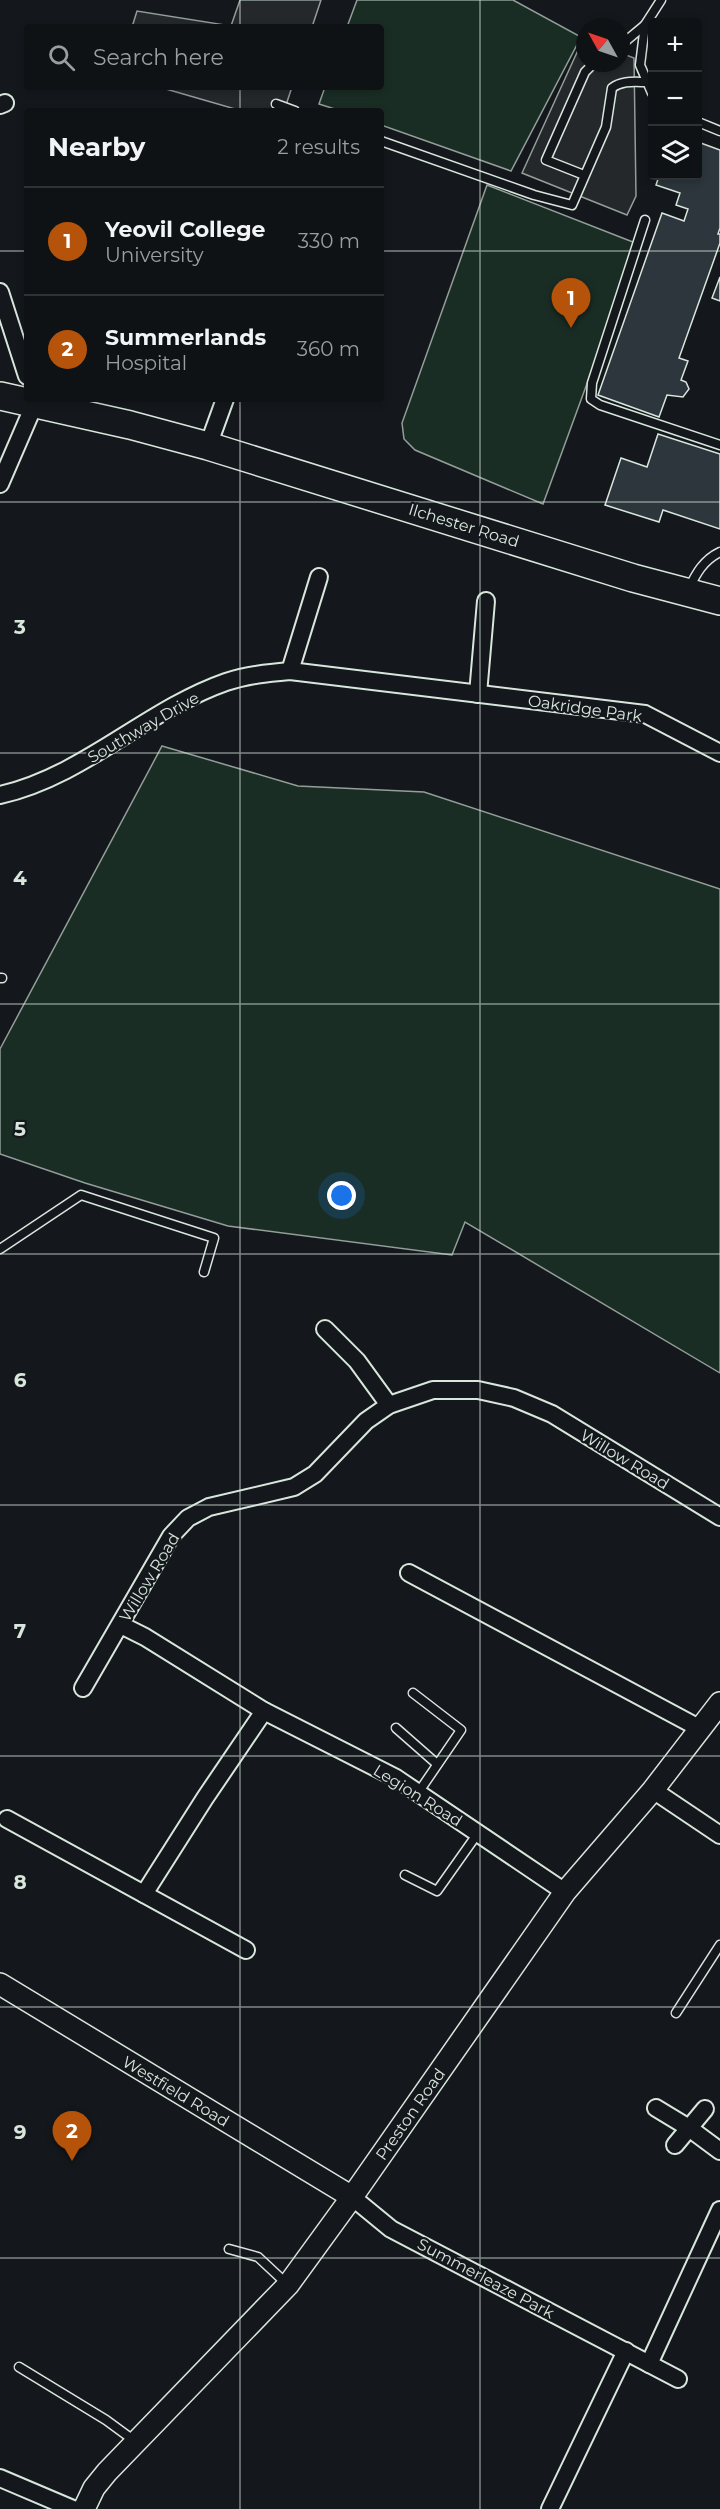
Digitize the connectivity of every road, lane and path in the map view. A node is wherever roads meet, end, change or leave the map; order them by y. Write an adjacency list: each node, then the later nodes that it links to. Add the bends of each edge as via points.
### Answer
1 (661, 0): 2 (lane)
2 (645, 25): 3 (lane); 5 (lane, via 640,65)
3 (630, 38)
4 (585, 72): 11 (lane, via 546,160)
5 (647, 82): 11 (lane, via 612,88 606,127)
6 (276, 104): 7 (lane)
7 (287, 108)
8 (702, 124): 9 (lane)
9 (720, 131)
10 (384, 142): 11 (lane, via 572,205)
11 (584, 175)
12 (645, 220): 20 (lane, via 592,383 591,399)
13 (0, 292): 14 (street)
14 (24, 367)
15 (0, 396): 16 (highway, Ilchester Road)
16 (24, 399)
17 (35, 402): 22 (street)
18 (39, 402): 21 (highway, Ilchester Road)
19 (224, 402): 21 (street)
20 (720, 445)
21 (208, 446): 25 (highway, Ilchester Road)
22 (0, 484)
23 (720, 552): 25 (lane, via 700,567)
24 (319, 576): 28 (street)
25 (687, 593): 26 (highway, Ilchester Road)
26 (720, 601)
27 (486, 602): 29 (street)
28 (290, 671): 29 (street, Southway Drive); 31 (street, Southway Drive, via 254,674 225,683 188,699 64,772)
29 (478, 694): 30 (street, Oakridge Park, via 645,714)
30 (720, 753)
31 (0, 795)
32 (0, 1249): 33 (lane, via 81,1195 214,1238)
33 (204, 1272)
34 (325, 1329): 35 (street, via 357,1361)
35 (389, 1405): 36 (street, Willow Road, via 434,1390 478,1390 514,1398 552,1414); 38 (street, Willow Road, via 366,1421 315,1474 294,1486 209,1507 188,1518 171,1536)
36 (720, 1517)
37 (409, 1573): 44 (street)
38 (121, 1625): 39 (street, Willow Road); 42 (street, Legion Road)
39 (83, 1688)
40 (412, 1693): 45 (lane, via 461,1730)
41 (720, 1703): 44 (street, Preston Road)
42 (264, 1711): 47 (street, Legion Road); 53 (street)
43 (396, 1728): 45 (lane)
44 (699, 1728): 46 (street, Preston Road)
45 (437, 1764): 47 (lane)
46 (653, 1790): 50 (street); 52 (street, Preston Road)
47 (418, 1793): 49 (street, Legion Road)
48 (7, 1819): 53 (street)
49 (478, 1833): 51 (lane, via 437,1891); 52 (street, Legion Road)
50 (720, 1835)
51 (405, 1875)
52 (565, 1892): 63 (street, Preston Road)
53 (144, 1894): 55 (street)
54 (720, 1945): 57 (lane)
55 (246, 1950)
56 (0, 1984): 63 (street, Westfield Road)
57 (676, 2013)
58 (656, 2108): 60 (street)
59 (705, 2109): 60 (street)
60 (689, 2128): 61 (street); 62 (street)
61 (675, 2145)
62 (720, 2151)
63 (352, 2197): 66 (street, Preston Road); 67 (street, Summerleaze Park, via 392,2229)
64 (720, 2210): 68 (street)
65 (230, 2249): 66 (lane, via 258,2257)
66 (288, 2285): 71 (street, Preston Road)
67 (626, 2351): 68 (street, Summerleaze Park); 75 (street)
68 (649, 2364): 70 (street, Summerleaze Park)
69 (19, 2367): 71 (lane)
70 (678, 2379)
71 (136, 2442): 74 (street, Preston Road, via 94,2488)
72 (0, 2478): 73 (street)
73 (73, 2509)
74 (84, 2509)
75 (549, 2509)

